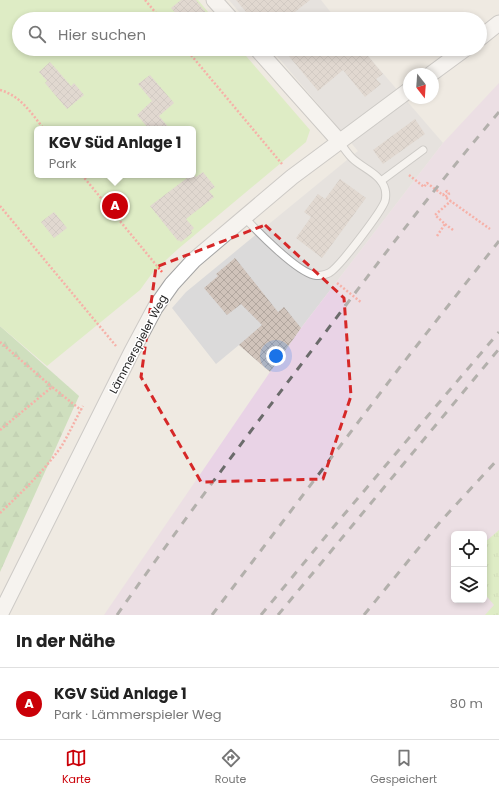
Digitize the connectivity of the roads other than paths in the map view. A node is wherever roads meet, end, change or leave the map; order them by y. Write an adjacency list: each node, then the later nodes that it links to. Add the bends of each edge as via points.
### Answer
1 (214, 0): 2 (street)
2 (225, 12)
3 (499, 23): 4 (street)
4 (487, 32)
5 (264, 56): 9 (street)
6 (455, 56): 7 (street)
7 (439, 68)
8 (403, 94): 9 (street, Lämmerspieler Weg)
9 (339, 141): 11 (lane, via 352,158); 12 (street, Lämmerspieler Weg)
10 (423, 150): 11 (lane)
11 (381, 181): 12 (lane, via 385,188 384,202 337,267 323,275 306,272 266,240)
12 (244, 217): 13 (street, Lämmerspieler Weg, via 194,260 172,284 124,351)
13 (0, 615)

